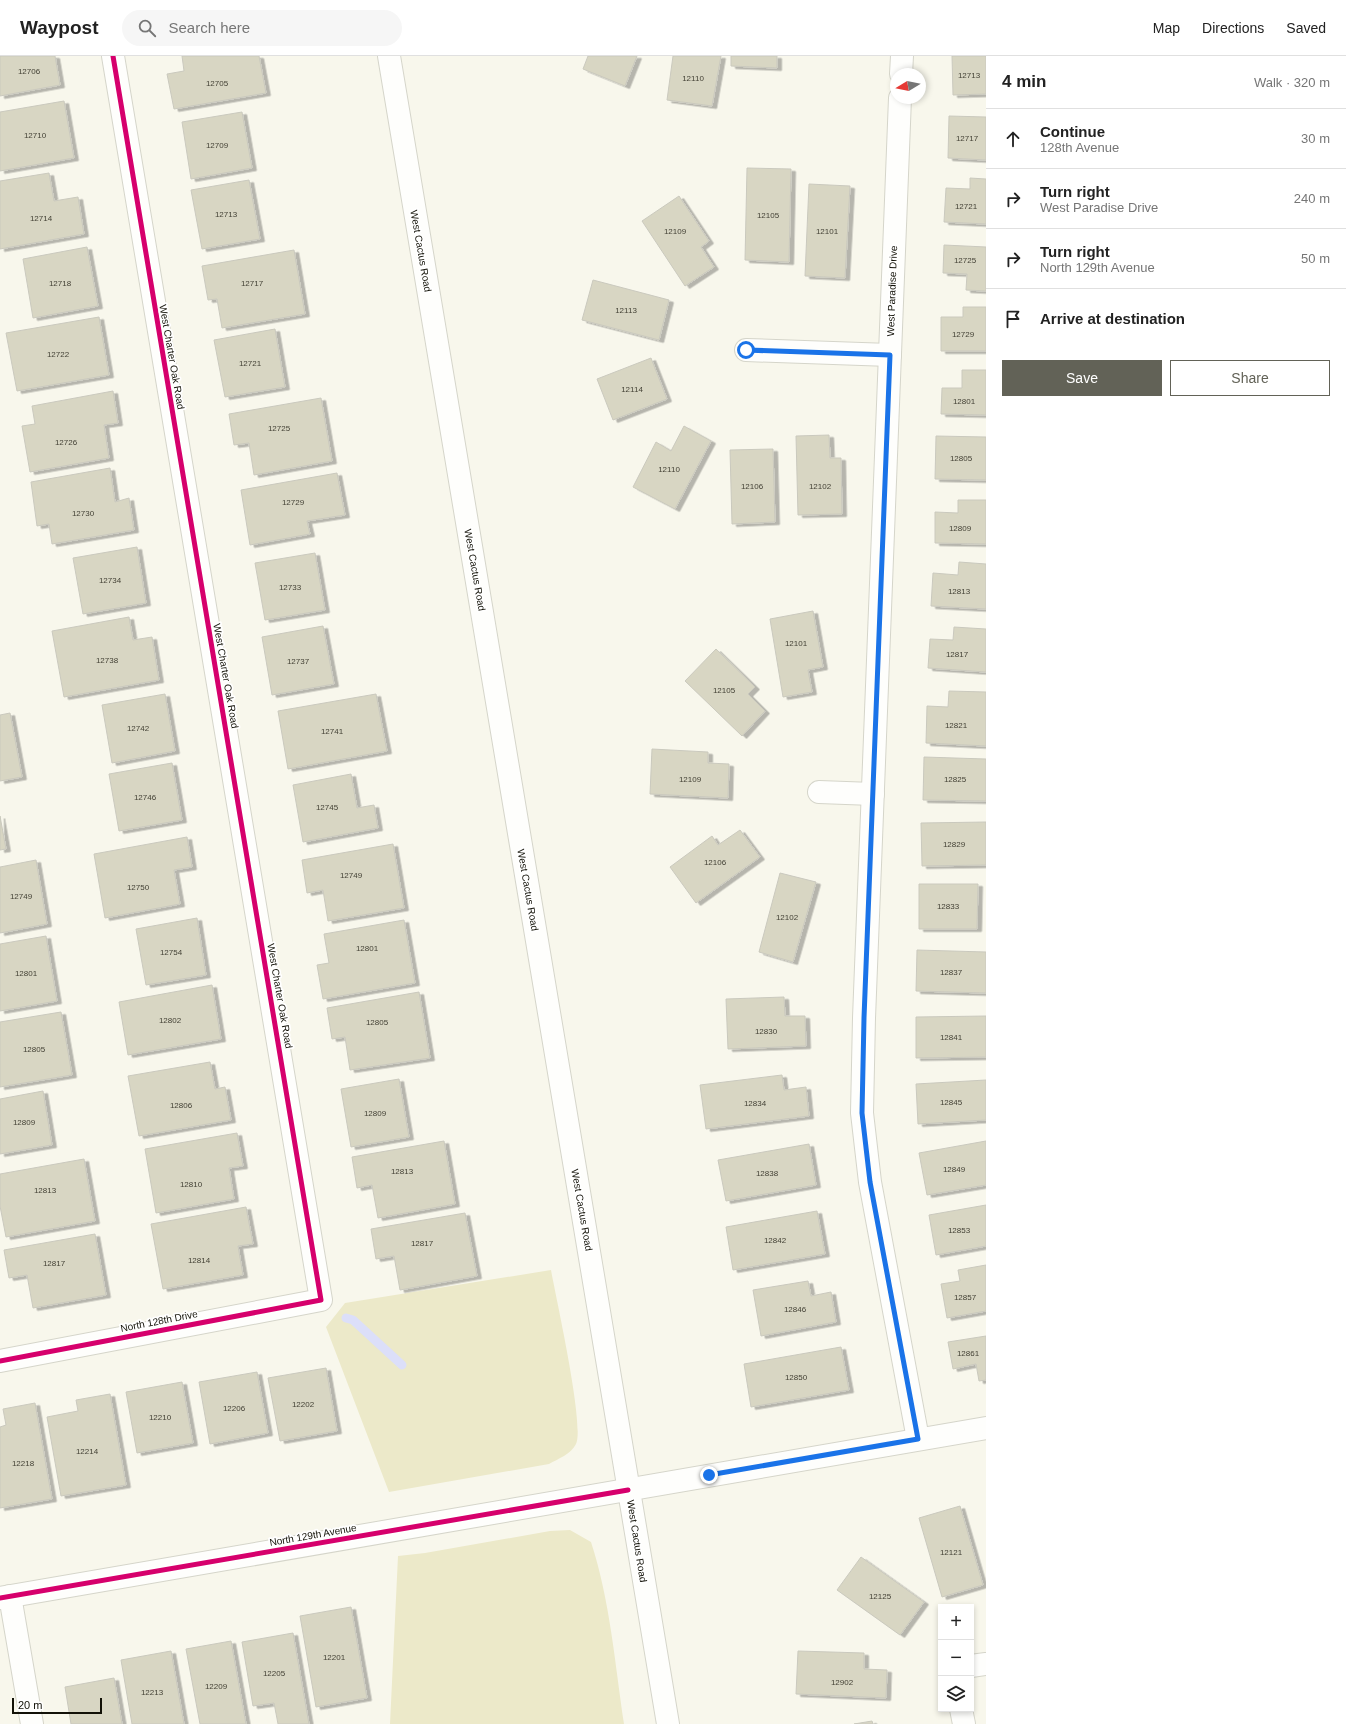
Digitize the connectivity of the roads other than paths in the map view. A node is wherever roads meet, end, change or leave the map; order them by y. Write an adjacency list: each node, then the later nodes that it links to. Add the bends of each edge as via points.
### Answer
1 (113, 56): 10 (street, West Charter Oak Road)
2 (389, 56): 14 (street, West Cactus Road)
3 (902, 56): 4 (street)
4 (901, 68)
5 (900, 104): 7 (street, West Paradise Drive)
6 (746, 350): 7 (street)
7 (890, 355): 9 (street, West Paradise Drive)
8 (819, 792): 9 (street)
9 (873, 794): 13 (street, West Paradise Drive, via 862,1113 870,1182)
10 (321, 1300): 11 (street, North 128th Drive)
11 (0, 1361)
12 (986, 1428): 13 (street, North 129th Avenue)
13 (918, 1439): 14 (street, North 129th Avenue)
14 (628, 1490): 15 (street, North 129th Avenue); 20 (street, West Cactus Road)
15 (5, 1597): 19 (street)
16 (986, 1664): 17 (street)
17 (974, 1666)
18 (962, 1712): 21 (street)
19 (32, 1724)
20 (668, 1724)
21 (964, 1724)

